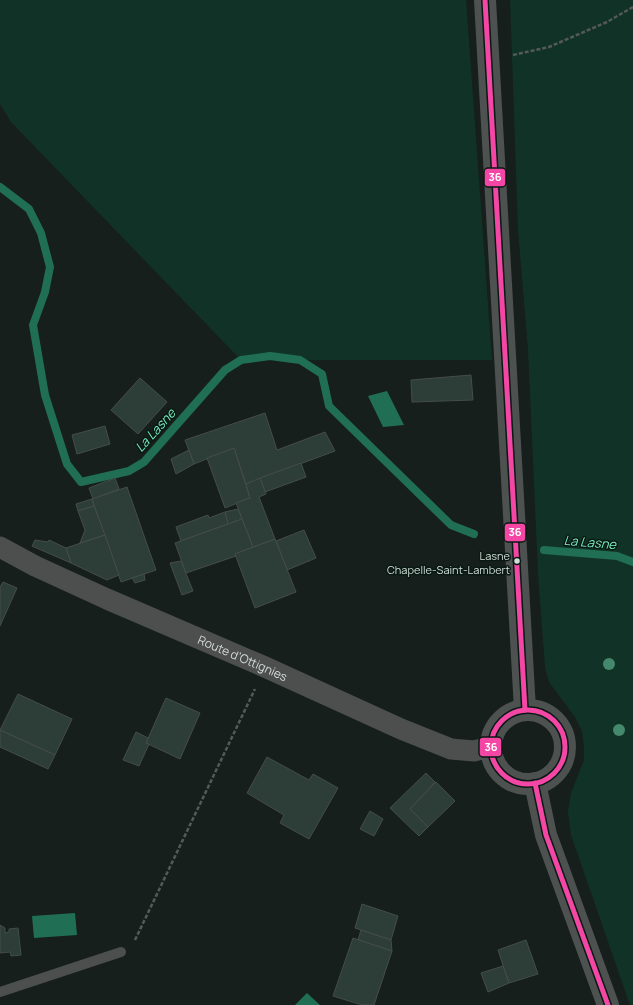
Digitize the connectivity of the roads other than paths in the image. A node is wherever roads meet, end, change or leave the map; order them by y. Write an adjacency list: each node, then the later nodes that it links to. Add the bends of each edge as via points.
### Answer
1 (485, 0): 3 (street)
2 (0, 546): 4 (street, Route d'Ottignies, via 35,566 107,599 401,729 451,749 474,752)
3 (525, 710): 4 (street, via 513,712 503,719 496,727); 5 (street, via 537,710 556,722 564,740 565,754 559,767 549,778)
4 (490, 747): 5 (street, via 493,760 504,775 521,784)
5 (535, 784): 8 (street, via 546,835)
6 (121, 952): 7 (lane)
7 (0, 992)
8 (608, 1005)

